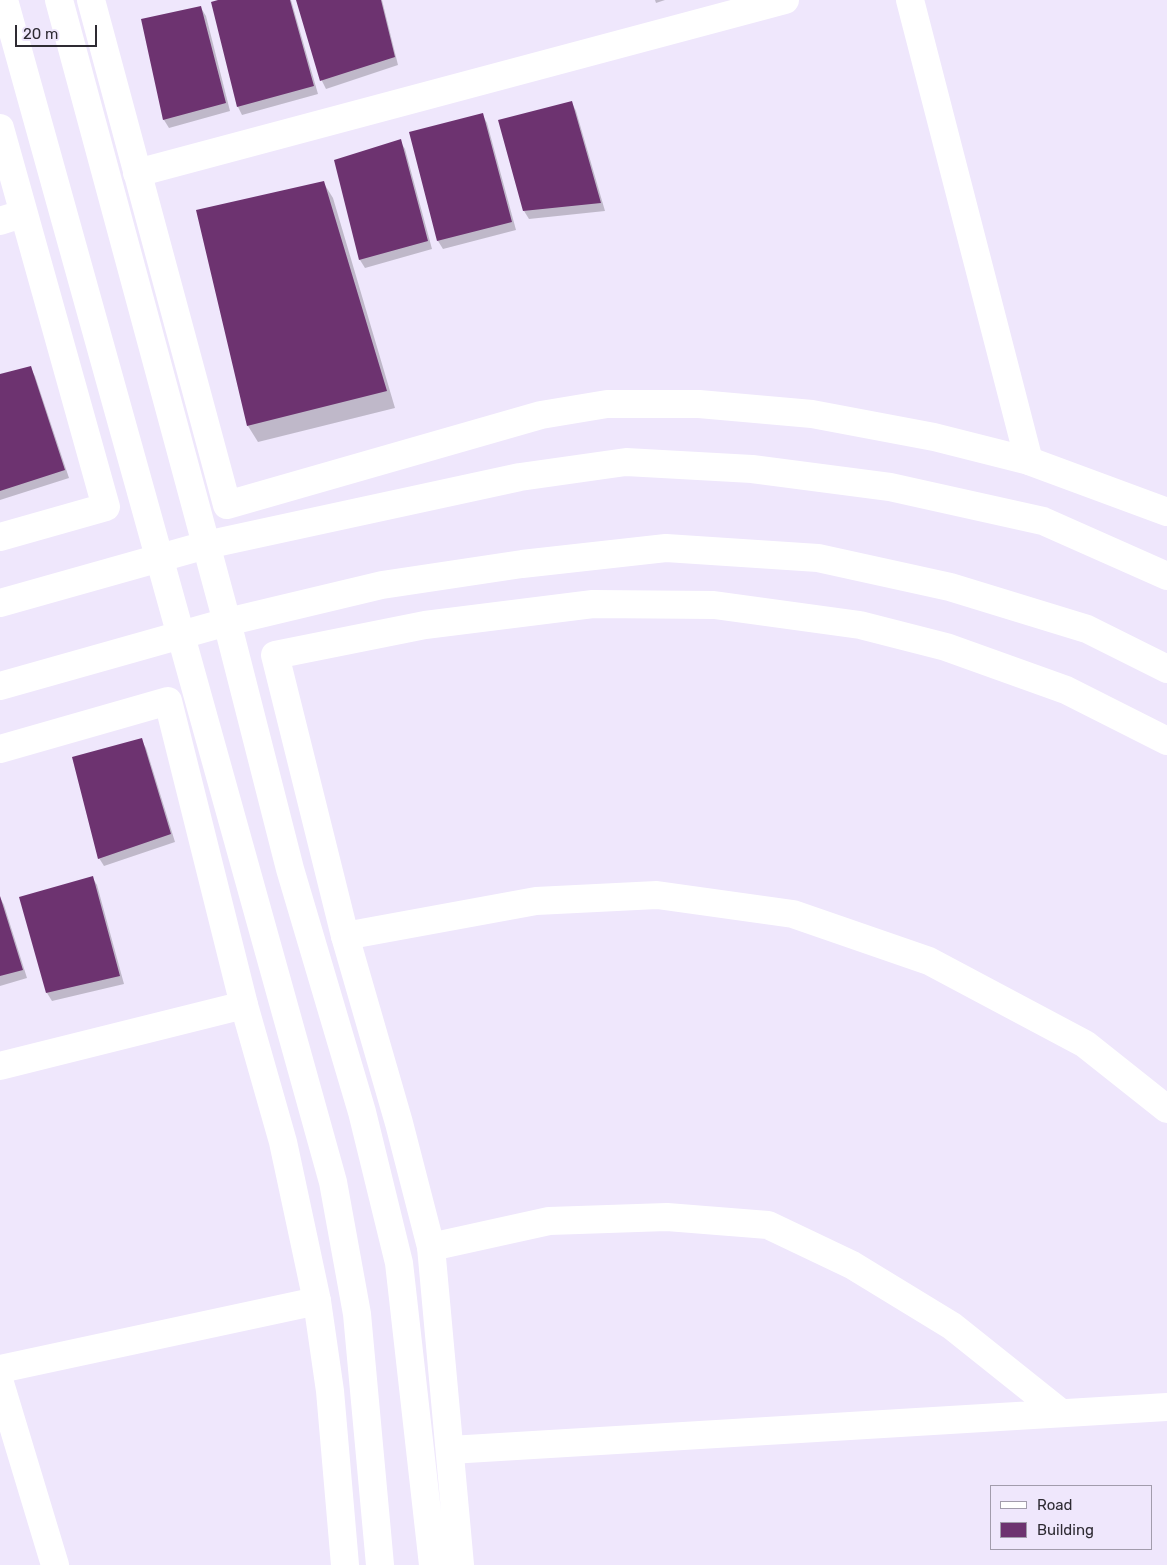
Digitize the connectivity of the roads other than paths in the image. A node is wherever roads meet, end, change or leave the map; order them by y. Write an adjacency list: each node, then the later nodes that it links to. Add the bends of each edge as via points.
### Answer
1 (4, 0): 13 (main road)
2 (59, 0): 12 (main road)
3 (92, 0): 7 (main road)
4 (785, 0): 7 (main road)
5 (910, 0): 9 (main road)
6 (0, 128): 8 (main road)
7 (137, 173): 9 (main road, via 227,504 541,414 607,404 699,404 812,414 934,436)
8 (11, 218): 11 (main road, via 106,507)
9 (1029, 461): 10 (main road)
10 (1167, 512)
11 (0, 537)
12 (206, 545): 13 (main road); 14 (main road, via 520,477 626,462 752,468 890,487 1042,521); 16 (main road)
13 (159, 559): 15 (main road); 17 (main road)
14 (1167, 576)
15 (0, 603)
16 (228, 622): 17 (main road); 18 (main road, via 382,585 522,564 666,548 818,558 950,587 1087,629); 36 (main road, via 290,869 362,1112 399,1263)
17 (181, 635): 19 (main road); 35 (main road, via 332,1182 357,1314)
18 (1167, 669)
19 (0, 686)
20 (1167, 741): 22 (main road, via 1066,690 946,647 860,625 714,605 593,604 425,625 275,655)
21 (0, 749): 23 (main road, via 168,702)
22 (345, 936): 25 (main road, via 545,901 657,895 792,914 929,961 1085,1044); 26 (main road)
23 (244, 1005): 24 (main road); 27 (main road, via 283,1142)
24 (0, 1066)
25 (1167, 1109)
26 (431, 1247): 31 (main road, via 549,1221 667,1217 768,1226 852,1264 952,1326); 32 (main road)
27 (317, 1300): 28 (main road); 34 (main road, via 330,1391)
28 (0, 1369)
29 (0, 1382): 33 (main road)
30 (1167, 1407): 31 (main road)
31 (1061, 1414): 32 (main road)
32 (450, 1450): 37 (main road)
33 (54, 1565)
34 (345, 1565)
35 (380, 1565)
36 (433, 1565)
37 (460, 1565)

